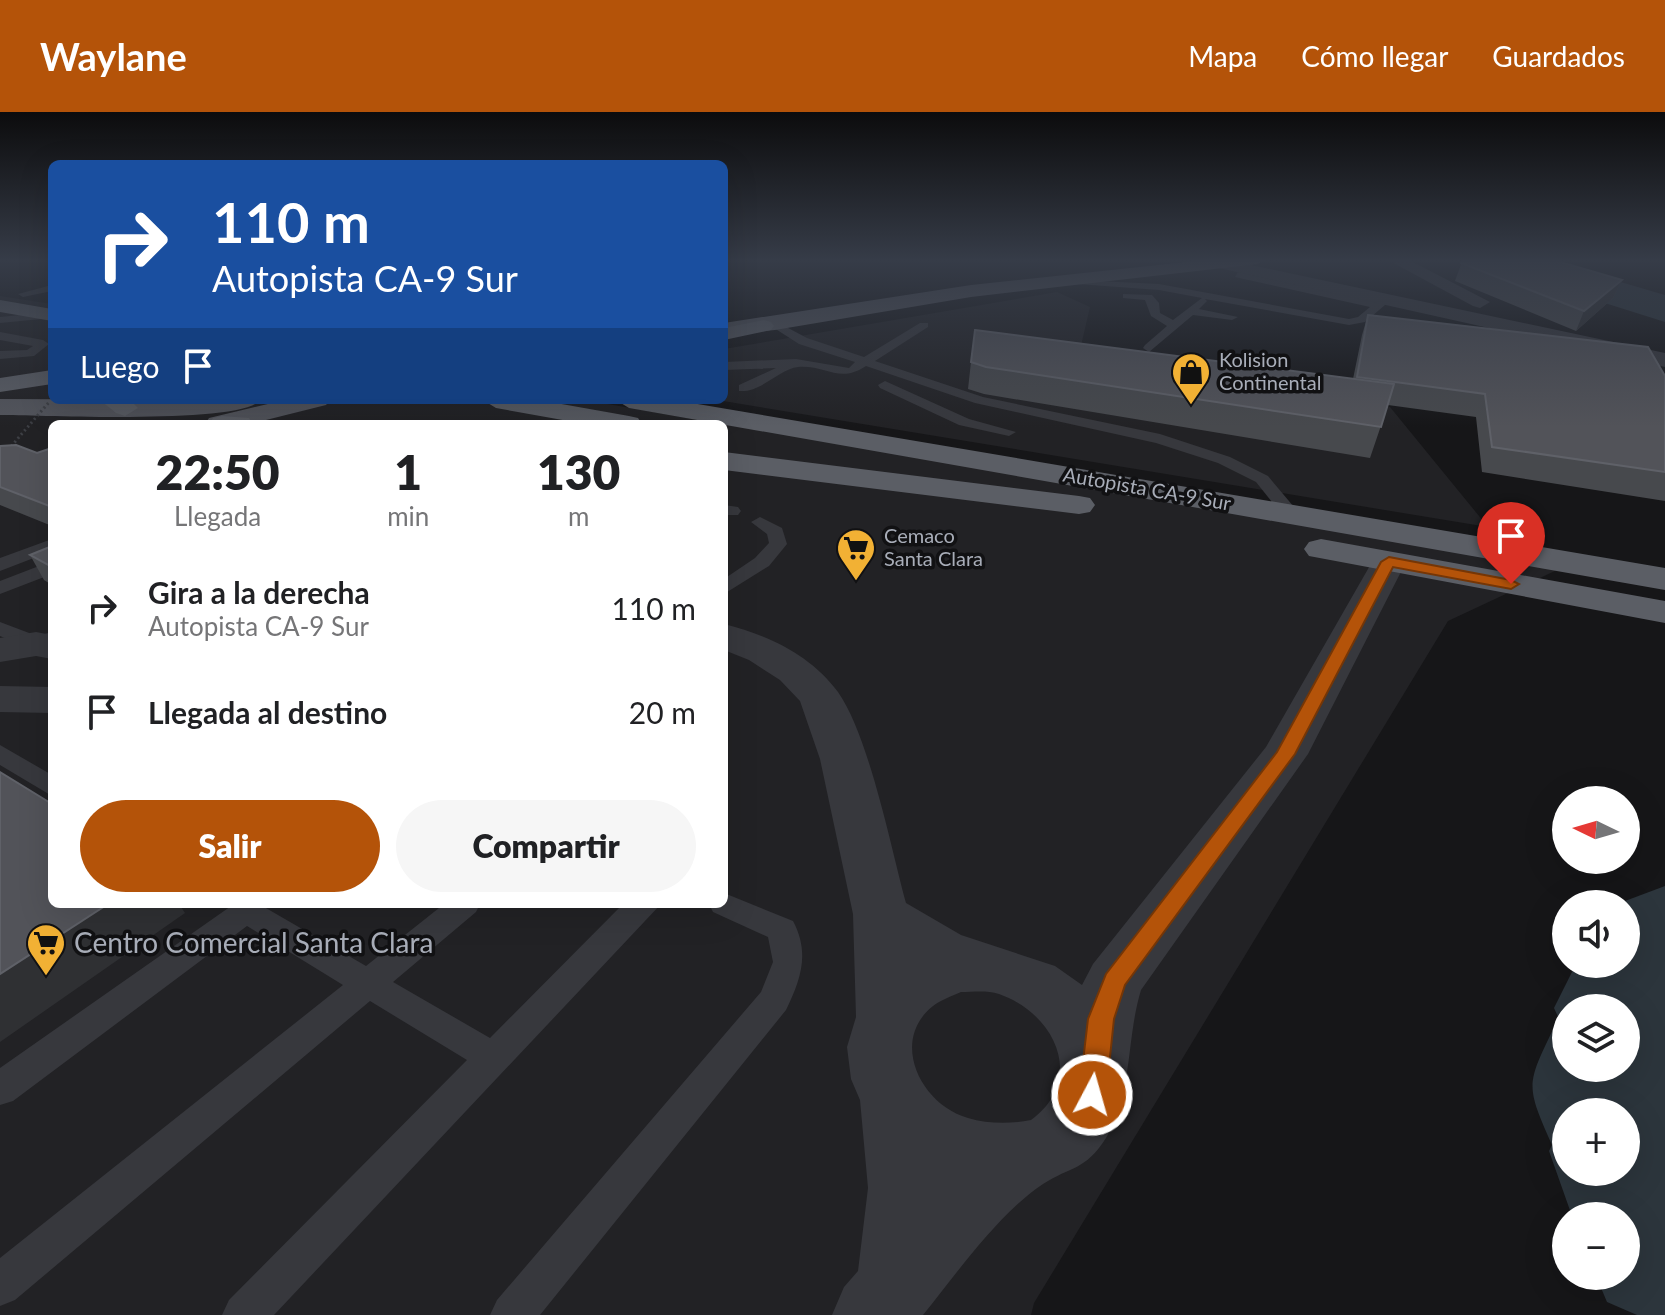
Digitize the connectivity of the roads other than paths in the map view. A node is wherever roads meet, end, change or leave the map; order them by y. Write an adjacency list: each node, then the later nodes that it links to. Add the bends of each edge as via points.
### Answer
1 (48, 315): 11 (lane)
2 (828, 315): 13 (main road)
3 (1157, 315): 15 (lane)
4 (1186, 315): 15 (lane)
5 (1224, 315): 6 (lane)
6 (1264, 315)
7 (1304, 315): 8 (lane, via 1349,322)
8 (1367, 315)
9 (1451, 315): 12 (street)
10 (1506, 315): 12 (street)
11 (0, 320)
12 (1501, 324): 20 (street)
13 (769, 325): 16 (highway); 21 (lane)
14 (924, 325): 21 (lane)
15 (1173, 325): 18 (lane)
16 (728, 329)
17 (0, 336): 19 (lane, via 43,344 30,353)
18 (1149, 348)
19 (0, 355)
20 (1665, 360)
21 (864, 362): 24 (lane); 46 (lane, via 980,400 1160,439 1224,460 1262,479)
22 (796, 363): 23 (lane); 24 (lane); 26 (lane)
23 (728, 366)
24 (849, 372): 40 (lane, via 964,422)
25 (0, 385): 27 (highway)
26 (744, 388)
27 (48, 389)
28 (119, 404): 29 (main road, via 184,409); 35 (main road)
29 (219, 404)
30 (301, 404): 36 (main road)
31 (488, 404): 37 (highway)
32 (518, 404): 38 (highway)
33 (653, 404): 41 (highway, Autopista CA-9 Sur)
34 (713, 404): 41 (highway, via 770,413)
35 (0, 407)
36 (236, 420)
37 (520, 420)
38 (607, 420)
39 (48, 430): 42 (main road)
40 (1009, 432)
41 (834, 434): 46 (highway, Autopista CA-9 Sur)
42 (2, 440)
43 (728, 442): 45 (highway, Autopista CA-9 Sur)
44 (728, 461): 45 (highway)
45 (1079, 505): 49 (highway, Autopista CA-9 Sur)
46 (1290, 513): 52 (highway, Autopista CA-9 Sur)
47 (760, 522): 53 (lane, via 776,532 778,544)
48 (48, 547): 50 (lane)
49 (1389, 562): 55 (highway, Autopista CA-9 Sur); 69 (street, via 1285,754)
50 (0, 565)
51 (48, 569): 54 (lane)
52 (1665, 579)
53 (728, 585)
54 (0, 588)
55 (1665, 612)
56 (0, 628): 58 (lane)
57 (728, 638): 68 (street, via 784,664 820,698 843,759)
58 (35, 645)
59 (0, 699): 60 (street)
60 (48, 700)
61 (0, 753): 62 (lane)
62 (48, 784)
63 (728, 906): 81 (lane, via 782,930 789,962 774,1000)
64 (240, 908): 75 (lane)
65 (243, 908): 71 (lane)
66 (460, 908): 71 (lane)
67 (642, 908): 73 (lane)
68 (881, 914): 70 (street, via 944,956); 72 (street)
69 (1137, 948): 70 (street, via 1107,966 1071,977); 74 (street, via 1114,981 1101,1019)
70 (1006, 974): 72 (street, via 954,968 926,977 902,993); 74 (street, via 1053,995 1073,1015)
71 (369, 983): 73 (lane); 78 (lane)
72 (886, 1016): 76 (street, via 877,1043)
73 (492, 1057): 80 (lane)
74 (1095, 1065): 77 (street, via 1092,1095 1080,1123 1055,1145)
75 (0, 1089)
76 (893, 1102): 77 (street, via 917,1129 948,1148 985,1158); 79 (street, via 904,1188)
77 (1022, 1157): 79 (street, via 957,1213)
78 (0, 1285)
79 (883, 1301)
80 (244, 1315)
81 (512, 1315)

